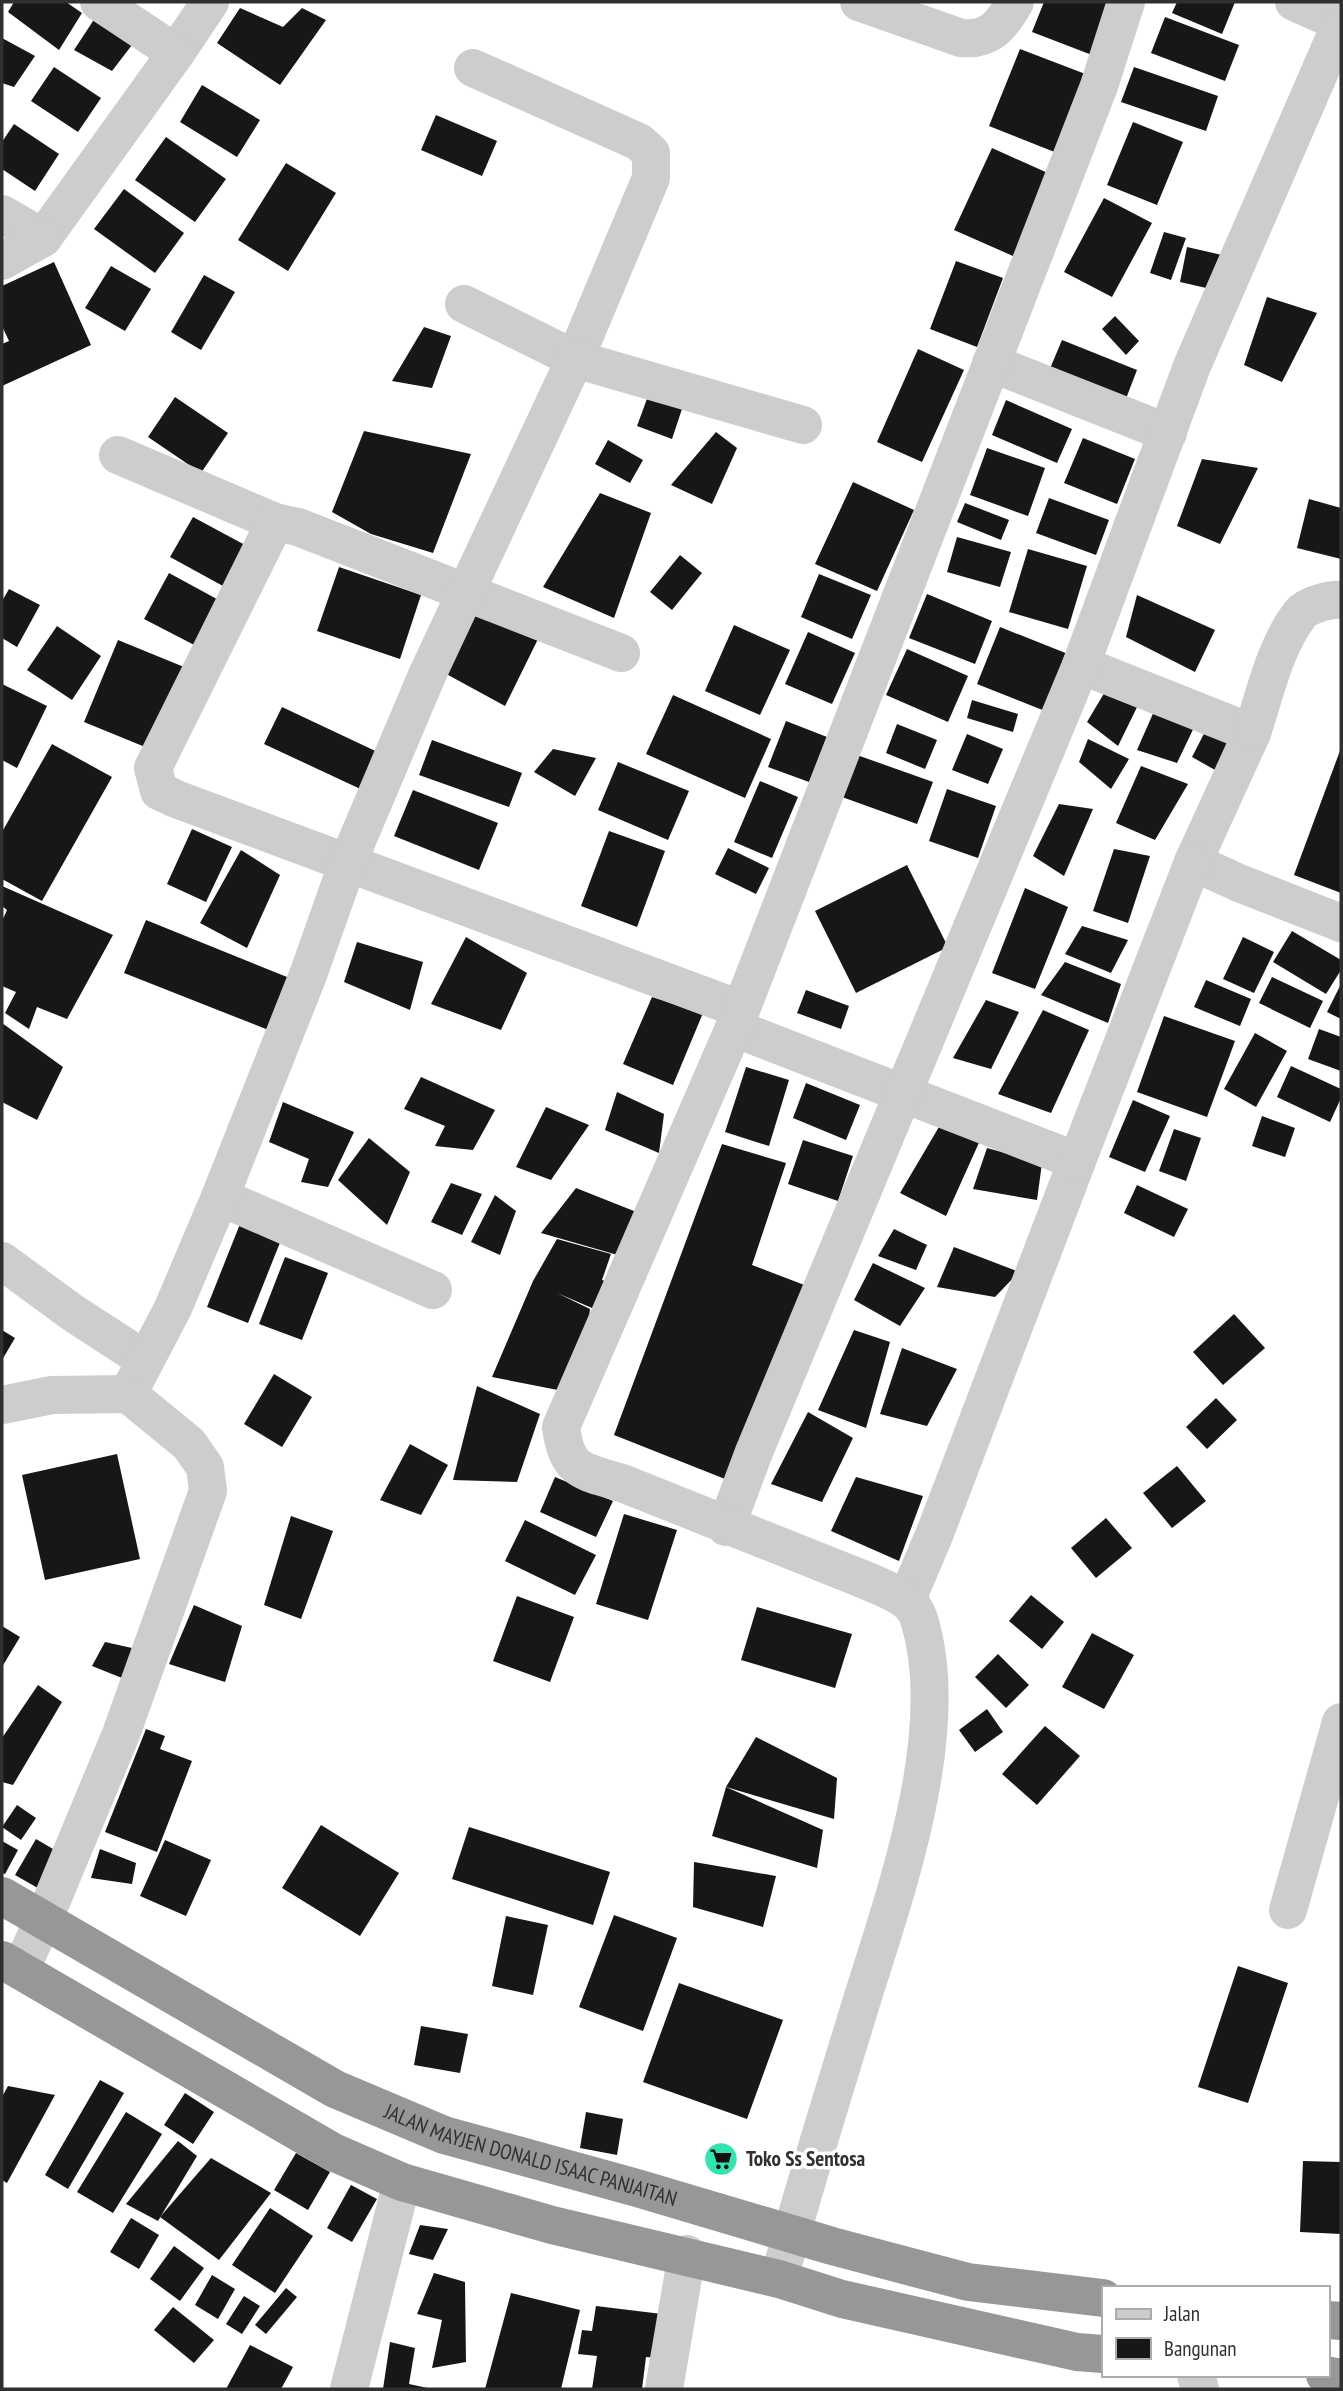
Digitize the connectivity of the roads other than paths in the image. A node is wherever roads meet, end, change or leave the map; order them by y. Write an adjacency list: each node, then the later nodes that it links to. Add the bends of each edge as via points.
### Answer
1 (99, 2): 7 (street)
2 (210, 2): 7 (street)
3 (859, 2): 4 (street, via 974,40 994,32)
4 (1015, 2)
5 (1126, 2): 14 (street, via 1099,86)
6 (1294, 2): 16 (street, via 1341,23 1192,366)
7 (176, 53): 10 (street)
8 (473, 68): 13 (street, via 639,142 651,153 651,178)
9 (2, 215): 10 (street)
10 (43, 238): 11 (street)
11 (2, 261)
12 (464, 304): 13 (street)
13 (575, 359): 15 (street); 19 (street)
14 (991, 363): 16 (street); 27 (street)
15 (803, 425)
16 (1168, 433): 22 (street)
17 (118, 456): 18 (street)
18 (275, 522): 19 (street); 24 (street, via 153,768 155,779 159,791 176,799)
19 (463, 593): 21 (street); 24 (street)
20 (1341, 600): 23 (street, via 1302,611)
21 (621, 653)
22 (1081, 665): 23 (street); 28 (street)
23 (1252, 733): 25 (street)
24 (348, 862): 27 (street, via 617,966); 30 (street)
25 (1194, 862): 26 (street); 29 (street)
26 (1341, 923)
27 (737, 1019): 28 (street); 36 (street, via 561,1427 564,1452 580,1470)
28 (903, 1092): 29 (street); 36 (street)
29 (1077, 1161): 37 (street)
30 (220, 1197): 32 (street); 33 (street, via 173,1308)
31 (2, 1261): 33 (street)
32 (433, 1290)
33 (144, 1359): 34 (street)
34 (128, 1394): 35 (street, via 52,1395); 41 (street, via 189,1444 205,1467 208,1491 121,1734)
35 (2, 1405)
36 (726, 1527): 37 (street)
37 (907, 1599): 44 (street, via 919,1617 929,1674 929,1726 920,1791 878,1949)
38 (1341, 1722): 40 (street)
39 (2, 1896): 41 (highway, JALAN MAYJEN DONALD ISAAC PANJAITAN)
40 (1288, 1910)
41 (44, 1919): 42 (street); 44 (highway, JALAN MAYJEN DONALD ISAAC PANJAITAN, via 335,2089 432,2130)
42 (11, 1965): 43 (highway, via 333,2152)
43 (402, 2182): 45 (highway, via 552,2225); 49 (street)
44 (791, 2233): 46 (street); 47 (highway, JALAN MAYJEN DONALD ISAAC PANJAITAN, via 968,2282)
45 (687, 2255): 46 (highway); 50 (street)
46 (779, 2279): 48 (highway, via 842,2299)
47 (1102, 2298)
48 (1102, 2354)
49 (349, 2389)
50 (664, 2389)

